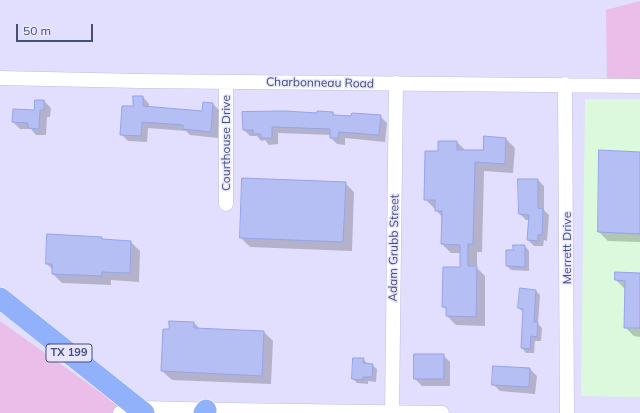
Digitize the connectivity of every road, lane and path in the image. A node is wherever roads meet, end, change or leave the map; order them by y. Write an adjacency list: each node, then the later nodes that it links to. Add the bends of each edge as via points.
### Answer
1 (0, 78): 2 (street, Charbonneau Road)
2 (226, 82): 3 (street, Charbonneau Road); 6 (street, Courthouse Drive)
3 (396, 84): 4 (street, Charbonneau Road); 10 (street, Adam Grubb Street)
4 (565, 84): 5 (street, Charbonneau Road); 12 (street, Merrett Drive)
5 (640, 86)
6 (226, 204)
7 (0, 298): 8 (highway, TX 199)
8 (134, 411): 9 (street)
9 (205, 412): 10 (street)
10 (392, 412): 11 (street)
11 (442, 413)
12 (567, 413)

